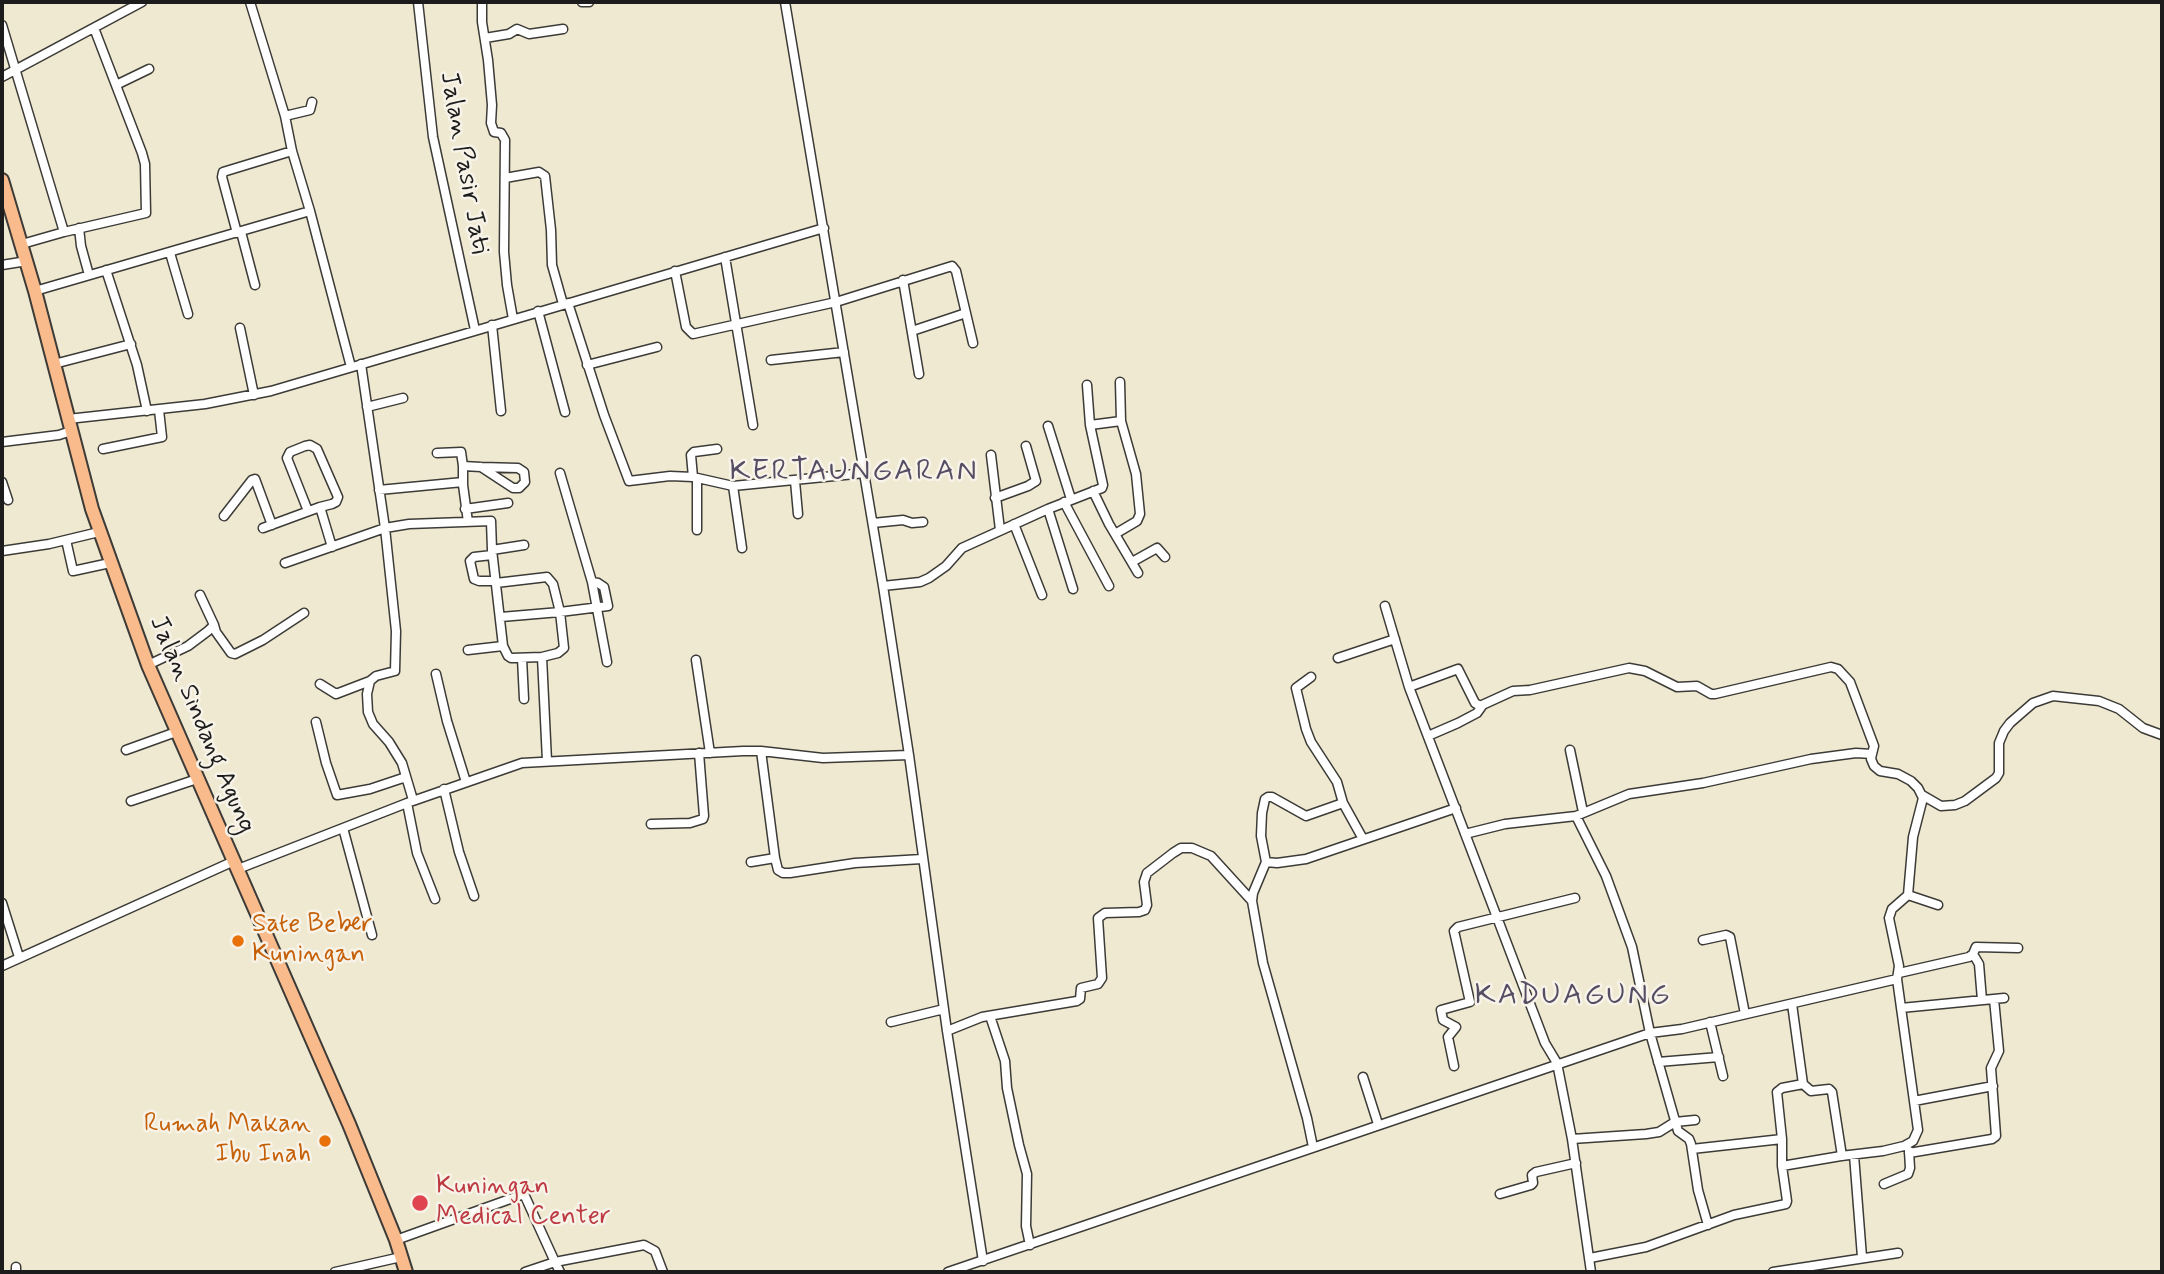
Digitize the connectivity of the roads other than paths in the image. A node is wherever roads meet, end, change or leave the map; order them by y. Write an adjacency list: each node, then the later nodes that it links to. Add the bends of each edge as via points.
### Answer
1 (142, 2): 9 (street)
2 (250, 2): 17 (street)
3 (418, 2): 46 (street, Jalan Pasir Jati, via 433,136)
4 (482, 2): 11 (street)
5 (582, 2): 6 (street)
6 (589, 2)
7 (785, 2): 23 (street)
8 (2, 25): 13 (street)
9 (93, 28): 13 (street); 15 (street)
10 (563, 29): 11 (street, via 531,34 517,29)
11 (485, 38): 19 (street, via 491,123 505,140)
12 (149, 69): 15 (street)
13 (15, 71): 14 (street); 24 (street)
14 (2, 77)
15 (116, 85): 22 (street, via 142,153 146,213)
16 (312, 102): 17 (street, via 310,110)
17 (285, 116): 18 (street)
18 (292, 151): 21 (street); 25 (street, via 223,172)
19 (505, 178): 38 (street, via 542,172 545,176 552,265); 42 (street, via 504,252)
20 (2, 180): 26 (main road, Jalan Sindang Agung)
21 (310, 211): 25 (street); 56 (street)
22 (79, 228): 24 (street); 33 (street)
23 (824, 228): 28 (street); 37 (street)
24 (64, 232): 26 (street)
25 (239, 232): 27 (street); 35 (street)
26 (22, 244): 29 (main road, Jalan Sindang Agung)
27 (170, 253): 31 (street); 41 (street)
28 (725, 257): 32 (street); 43 (street)
29 (27, 261): 30 (street); 36 (main road, Jalan Sindang Agung)
30 (2, 265)
31 (106, 270): 33 (street); 49 (street)
32 (675, 271): 38 (street); 43 (street, via 689,332 699,334)
33 (89, 275): 36 (street)
34 (904, 281): 37 (street); 40 (street, via 952,266); 47 (street)
35 (255, 285)
36 (35, 291): 53 (main road, Jalan Sindang Agung)
37 (836, 302): 43 (street); 51 (street)
38 (565, 303): 39 (street); 55 (street)
39 (538, 312): 42 (street); 66 (street)
40 (966, 313): 47 (street); 48 (street)
41 (188, 314)
42 (513, 319): 44 (street)
43 (737, 324): 69 (street)
44 (492, 325): 46 (street); 65 (street)
45 (240, 328): 60 (street)
46 (475, 330): 54 (street)
47 (912, 331): 57 (street)
48 (973, 342)
49 (131, 344): 53 (street); 64 (street)
50 (657, 347): 55 (street)
51 (844, 352): 52 (street); 81 (street)
52 (771, 360)
53 (54, 364): 68 (main road, Jalan Sindang Agung)
54 (361, 364): 56 (street); 62 (street)
55 (587, 365): 82 (street, via 629,481)
56 (351, 367): 60 (street)
57 (919, 374)
58 (1120, 382): 67 (street)
59 (1087, 385): 70 (street)
60 (254, 395): 63 (street)
61 (403, 398): 62 (street)
62 (367, 407): 87 (street)
63 (159, 410): 64 (street); 74 (street, via 162,437)
64 (147, 411): 68 (street)
65 (502, 411)
66 (565, 412)
67 (1121, 421): 70 (street); 109 (street, via 1136,474 1140,513 1137,521)
68 (70, 425): 72 (street, via 59,435); 108 (main road, Jalan Sindang Agung)
69 (753, 425)
70 (1090, 425): 88 (street, via 1104,485)
71 (1048, 426): 91 (street)
72 (2, 442)
73 (1026, 446): 89 (street, via 1036,481)
74 (103, 449)
75 (717, 449): 82 (street, via 691,454)
76 (437, 453): 78 (street, via 461,452)
77 (991, 455): 89 (street)
78 (463, 466): 79 (street); 85 (street)
79 (481, 467): 79 (street, via 522,469 524,482 513,488)
80 (560, 473): 122 (street)
81 (865, 473): 83 (street); 103 (street)
82 (695, 478): 86 (street); 106 (street)
83 (795, 481): 86 (street); 98 (street)
84 (2, 482): 90 (street)
85 (463, 482): 87 (street); 95 (street)
86 (733, 486): 113 (street)
87 (379, 490): 105 (street)
88 (1093, 491): 91 (street); 109 (street)
89 (995, 498): 107 (street)
90 (8, 500)
91 (1068, 501): 96 (street); 124 (street)
92 (509, 503): 93 (street)
93 (491, 506): 95 (street); 100 (street)
94 (320, 507): 97 (street); 97 (street, via 338,497 317,449 305,446 287,458); 112 (street)
95 (466, 509): 101 (street)
96 (1048, 509): 104 (street); 125 (street)
97 (308, 511): 99 (street, via 268,526 255,479)
98 (798, 513)
99 (224, 516)
100 (491, 521): 101 (street); 115 (street)
101 (468, 522): 105 (street)
102 (923, 522): 103 (street)
103 (873, 523): 123 (street)
104 (1013, 524): 107 (street); 127 (street)
105 (385, 527): 112 (street); 145 (street, via 396,670)
106 (697, 530)
107 (1000, 530): 123 (street, via 962,548 929,579)
108 (99, 532): 110 (street); 118 (main road, Jalan Sindang Agung)
109 (1115, 534): 117 (street)
110 (66, 540): 114 (street); 118 (street, via 73,571)
111 (524, 545): 115 (street)
112 (332, 547): 119 (street)
113 (741, 548)
114 (3, 551)
115 (492, 552): 121 (street); 121 (street, via 470,561 474,579)
116 (1165, 557): 117 (street, via 1157,548)
117 (1132, 562): 120 (street)
118 (110, 563): 142 (main road, Jalan Sindang Agung)
119 (285, 563)
120 (1138, 573)
121 (496, 582): 130 (street, via 547,577 554,584); 132 (street)
122 (592, 582): 129 (street); 129 (street, via 604,587 611,605)
123 (883, 586): 160 (street)
124 (1109, 586)
125 (1073, 589)
126 (200, 595): 133 (street)
127 (1042, 595)
128 (1385, 606): 134 (street)
129 (598, 607): 130 (street); 141 (street)
130 (560, 612): 132 (street); 137 (street, via 564,648)
131 (304, 613): 133 (street, via 235,654)
132 (501, 617): 135 (street)
133 (214, 625): 142 (street, via 188,646)
134 (1395, 639): 139 (street); 147 (street)
135 (503, 646): 136 (street); 138 (street, via 511,658)
136 (468, 650)
137 (542, 657): 138 (street); 161 (street)
138 (522, 658): 148 (street)
139 (1338, 658)
140 (696, 660): 158 (street)
141 (607, 662)
142 (148, 665): 151 (main road, Jalan Sindang Agung)
143 (436, 674): 164 (street)
144 (1311, 677): 169 (street, via 1296,688 1306,729 1337,782)
145 (370, 681): 146 (street, via 336,694); 162 (street, via 371,720 395,751)
146 (320, 684)
147 (1409, 687): 149 (street, via 1458,669 1475,703); 153 (street)
148 (524, 699)
149 (1482, 706): 153 (street, via 1477,713); 159 (street, via 1513,691 1629,668 1677,687 1697,686 1715,694 1831,667 1850,682 1874,746)
150 (316, 722): 162 (street, via 338,795)
151 (176, 732): 154 (street); 163 (main road, Jalan Sindang Agung)
152 (2162, 735): 166 (street, via 2099,701 2053,695 2020,714 2004,731 1996,778 1955,805 1941,806)
153 (1428, 736): 170 (street)
154 (126, 750)
155 (1570, 750): 171 (street)
156 (761, 751): 158 (street); 160 (street, via 823,758); 176 (street)
157 (699, 753): 158 (street); 161 (street); 172 (street, via 703,819)
158 (710, 753)
159 (1872, 754): 166 (street, via 1880,771 1911,781); 171 (street, via 1811,759 1634,793)
160 (909, 755): 177 (street)
161 (547, 761): 164 (street, via 512,766)
162 (406, 777): 168 (street)
163 (197, 779): 167 (street); 180 (main road, Jalan Sindang Agung)
164 (466, 782): 165 (street)
165 (444, 789): 168 (street); 182 (street)
166 (1922, 794): 181 (street)
167 (131, 801)
168 (410, 802): 173 (street); 184 (street, via 417,853)
169 (1343, 803): 175 (street); 179 (street, via 1306,816 1272,797 1265,799 1261,836)
170 (1455, 808): 174 (street); 175 (street)
171 (1580, 814): 174 (street); 207 (street, via 1632,947)
172 (651, 824)
173 (343, 828): 180 (street); 189 (street)
174 (1465, 834): 188 (street)
175 (1363, 839): 179 (street, via 1306,859)
176 (775, 858): 177 (street, via 783,873); 178 (street)
177 (922, 859): 201 (street)
178 (751, 862)
179 (1266, 862): 185 (street)
180 (236, 865): 193 (street); 232 (main road, Jalan Sindang Agung)
181 (1908, 895): 187 (street); 195 (street, via 1889,918)
182 (474, 896)
183 (1575, 898): 188 (street)
184 (435, 899)
185 (1252, 901): 203 (street, via 1211,856 1181,849 1147,873 1145,910 1098,918 1100,983 1081,988 1077,1001); 222 (street, via 1263,963)
186 (2, 903): 193 (street)
187 (1938, 905)
188 (1496, 918): 210 (street, via 1545,1044); 211 (street, via 1454,931 1470,1002 1441,1010 1443,1020 1456,1027 1448,1037)
189 (372, 935)
190 (1703, 940): 202 (street, via 1730,937)
191 (2018, 948): 192 (street, via 1978,947)
192 (1973, 954): 195 (street); 198 (street, via 1979,964)
193 (19, 957): 194 (street)
194 (2, 965)
195 (1898, 976): 199 (street); 200 (street)
196 (2004, 998): 197 (street)
197 (1994, 999): 198 (street); 215 (street, via 1999,1051 1992,1068)
198 (1982, 1000): 200 (street)
199 (1792, 1003): 202 (street); 214 (street)
200 (1901, 1008): 216 (street)
201 (944, 1009): 204 (street); 206 (street)
202 (1745, 1014): 205 (street)
203 (990, 1016): 206 (street); 233 (street, via 1005,1061 1026,1169)
204 (891, 1022)
205 (1710, 1022): 207 (street); 208 (street)
206 (947, 1031): 238 (street)
207 (1650, 1033): 209 (street); 210 (street)
208 (1719, 1057): 209 (street); 212 (street)
209 (1658, 1062): 218 (street)
210 (1557, 1063): 219 (street); 220 (street)
211 (1454, 1066)
212 (1723, 1076)
213 (1363, 1077): 219 (street)
214 (1804, 1084): 221 (street, via 1777,1092); 226 (street, via 1811,1091 1832,1092)
215 (1993, 1086): 216 (street); 224 (street, via 1994,1138)
216 (1914, 1101): 224 (street, via 1918,1130)
217 (1695, 1120): 218 (street)
218 (1675, 1122): 220 (street, via 1659,1132); 223 (street)
219 (1378, 1124): 222 (street)
220 (1572, 1139): 227 (street)
221 (1782, 1139): 223 (street); 228 (street)
222 (1313, 1147): 233 (street)
223 (1692, 1149): 231 (street)
224 (1909, 1149): 225 (street); 229 (street, via 1908,1174)
225 (1854, 1155): 226 (street); 236 (street)
226 (1842, 1156): 228 (street)
227 (1576, 1164): 230 (street, via 1536,1172 1531,1185); 237 (street)
228 (1782, 1166): 231 (street, via 1786,1204)
229 (1884, 1184)
230 (1500, 1194)
231 (1708, 1224): 237 (street, via 1646,1247)
232 (396, 1240): 235 (main road, Jalan Sindang Agung); 239 (street, via 523,1194)
233 (1030, 1245): 238 (street)
234 (1898, 1252): 236 (street)
235 (401, 1257): 241 (street); 242 (main road, Jalan Sindang Agung)
236 (1862, 1257): 240 (street)
237 (1590, 1258): 247 (street)
238 (983, 1261): 246 (street)
239 (555, 1262): 243 (street); 244 (street); 245 (street, via 644,1245 655,1251)
240 (1793, 1271): 248 (street)
241 (335, 1272)
242 (405, 1272)
243 (525, 1272)
244 (560, 1272)
245 (663, 1272)
246 (948, 1272)
247 (1591, 1272)
248 (1773, 1272)

